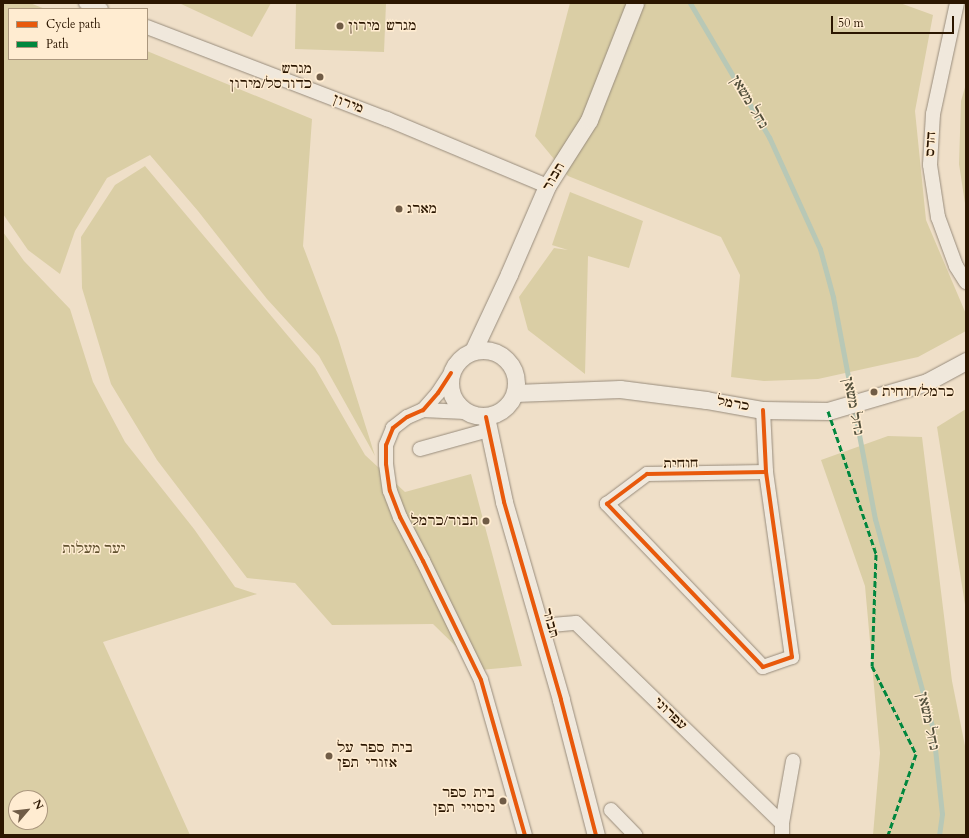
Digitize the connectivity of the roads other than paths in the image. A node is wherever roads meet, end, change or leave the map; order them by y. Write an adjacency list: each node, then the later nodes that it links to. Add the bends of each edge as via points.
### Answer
1 (86, 3): 4 (street)
2 (635, 3): 6 (street, תבור, via 589,120)
3 (957, 3): 7 (street, הדס, via 933,114 930,166 938,217 956,266)
4 (99, 8)
5 (148, 27): 6 (street, מירון, via 387,119)
6 (547, 186): 8 (street, תבור)
7 (966, 282)
8 (473, 351): 10 (street, via 463,356); 11 (street, via 493,352 510,363 516,383)
9 (966, 361): 13 (street, כרמל, via 927,382 828,411)
10 (451, 373): 12 (street); 14 (street, via 451,395)
11 (515, 393): 13 (street, כרמל, via 620,389); 15 (street, via 504,410)
12 (423, 410): 14 (street); 22 (street, via 407,417 393,428 386,445 390,491 400,517 481,680)
13 (764, 410): 17 (street)
14 (465, 412): 15 (street)
15 (487, 423): 16 (street); 18 (street, תבור, via 504,502)
16 (420, 449)
17 (766, 472): 17 (street, חוחית, via 792,657 763,667 608,504 646,474)
18 (540, 626): 21 (street, עפרוני, via 576,623); 23 (street, תבור)
19 (793, 761): 21 (street)
20 (611, 810): 24 (street)
21 (782, 829)
22 (525, 835)
23 (596, 835)
24 (635, 835)

